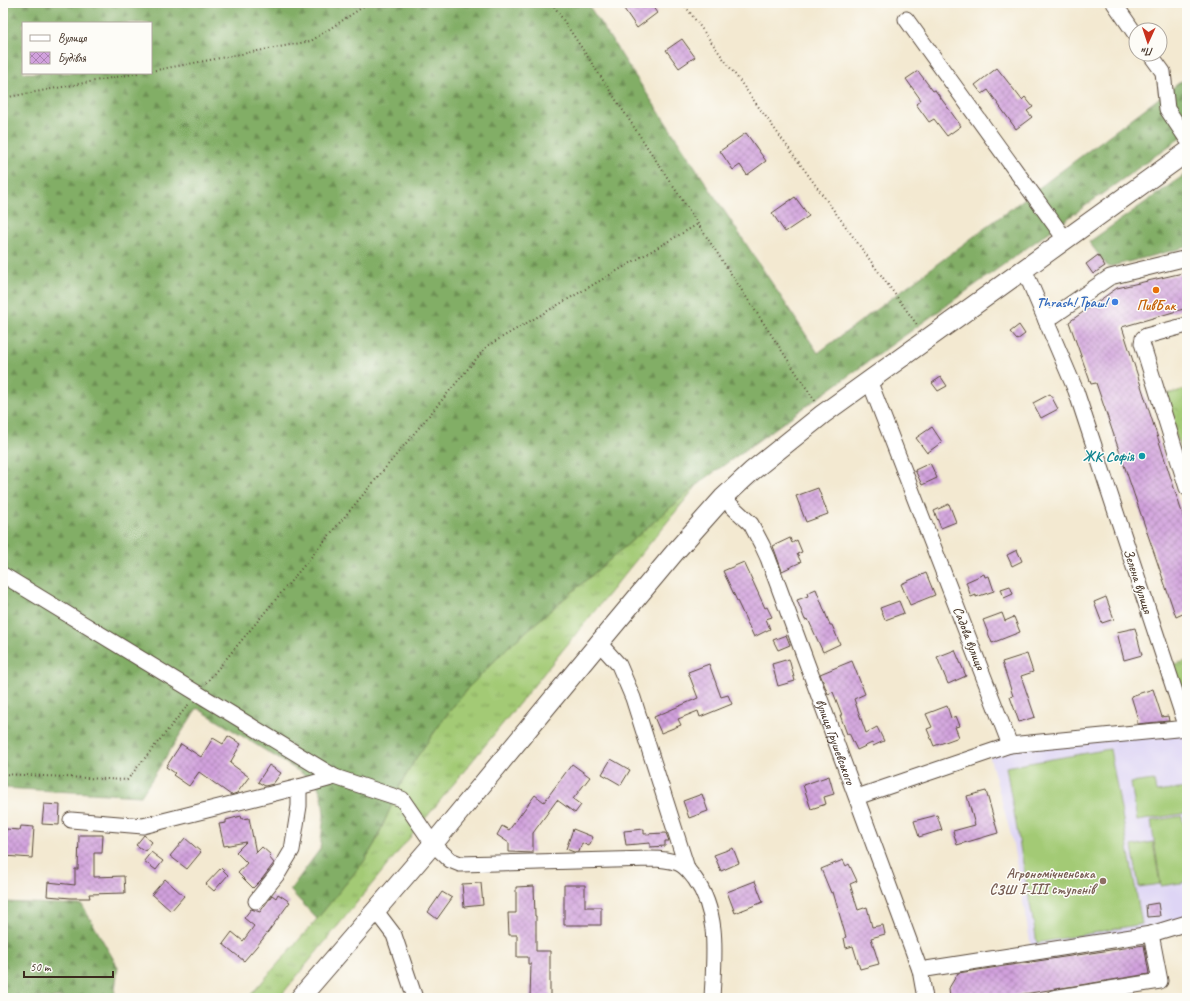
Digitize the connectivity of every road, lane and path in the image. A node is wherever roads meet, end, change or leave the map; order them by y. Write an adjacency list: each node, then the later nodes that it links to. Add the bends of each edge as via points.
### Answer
1 (369, 3): 8 (path, via 311,41)
2 (552, 3): 13 (path)
3 (682, 3): 19 (path)
4 (1114, 3): 6 (street)
5 (906, 19): 14 (street)
6 (1128, 23)
7 (1156, 62): 11 (street, via 1163,72 1167,109)
8 (152, 70)
9 (133, 74): 10 (path)
10 (3, 98)
11 (1187, 139)
12 (1187, 152): 14 (main road)
13 (698, 224): 21 (path); 26 (path, via 487,346)
14 (1065, 239): 16 (main road)
15 (1187, 258): 17 (street, via 1110,277)
16 (1024, 269): 17 (street, Зелена вулиця); 19 (main road)
17 (1046, 321): 27 (street, Зелена вулиця, via 1076,391 1187,728)
18 (1187, 325): 22 (street, via 1142,338)
19 (927, 339): 20 (main road)
20 (869, 380): 21 (main road); 27 (street, Садова вулиця)
21 (823, 414): 23 (main road, via 752,471)
22 (1187, 488)
23 (723, 498): 25 (main road); 31 (street, вулиця Грушевського, via 750,524 762,545)
24 (3, 576): 26 (street)
25 (599, 643): 33 (main road); 34 (street, via 619,664 633,698)
26 (197, 694): 28 (path, via 126,780); 29 (street)
27 (1010, 745): 31 (street)
28 (3, 774)
29 (335, 777): 30 (street); 33 (street, via 402,799)
30 (299, 787): 32 (street, via 142,826); 35 (street, via 300,806 292,850 279,872)
31 (856, 797): 39 (street, вулиця Грушевського)
32 (71, 820)
33 (434, 844): 34 (street, via 450,860 460,864 651,859 678,863); 36 (main road)
34 (687, 868): 42 (street, via 701,888 711,913 714,939)
35 (256, 901)
36 (376, 910): 40 (main road); 41 (street, via 394,935)
37 (1187, 923): 38 (street)
38 (1151, 934): 39 (street); 44 (street, via 1160,982)
39 (920, 970): 43 (street, вулиця Грушевського)
40 (300, 998)
41 (415, 998)
42 (712, 998)
43 (925, 998)
44 (1053, 998)

